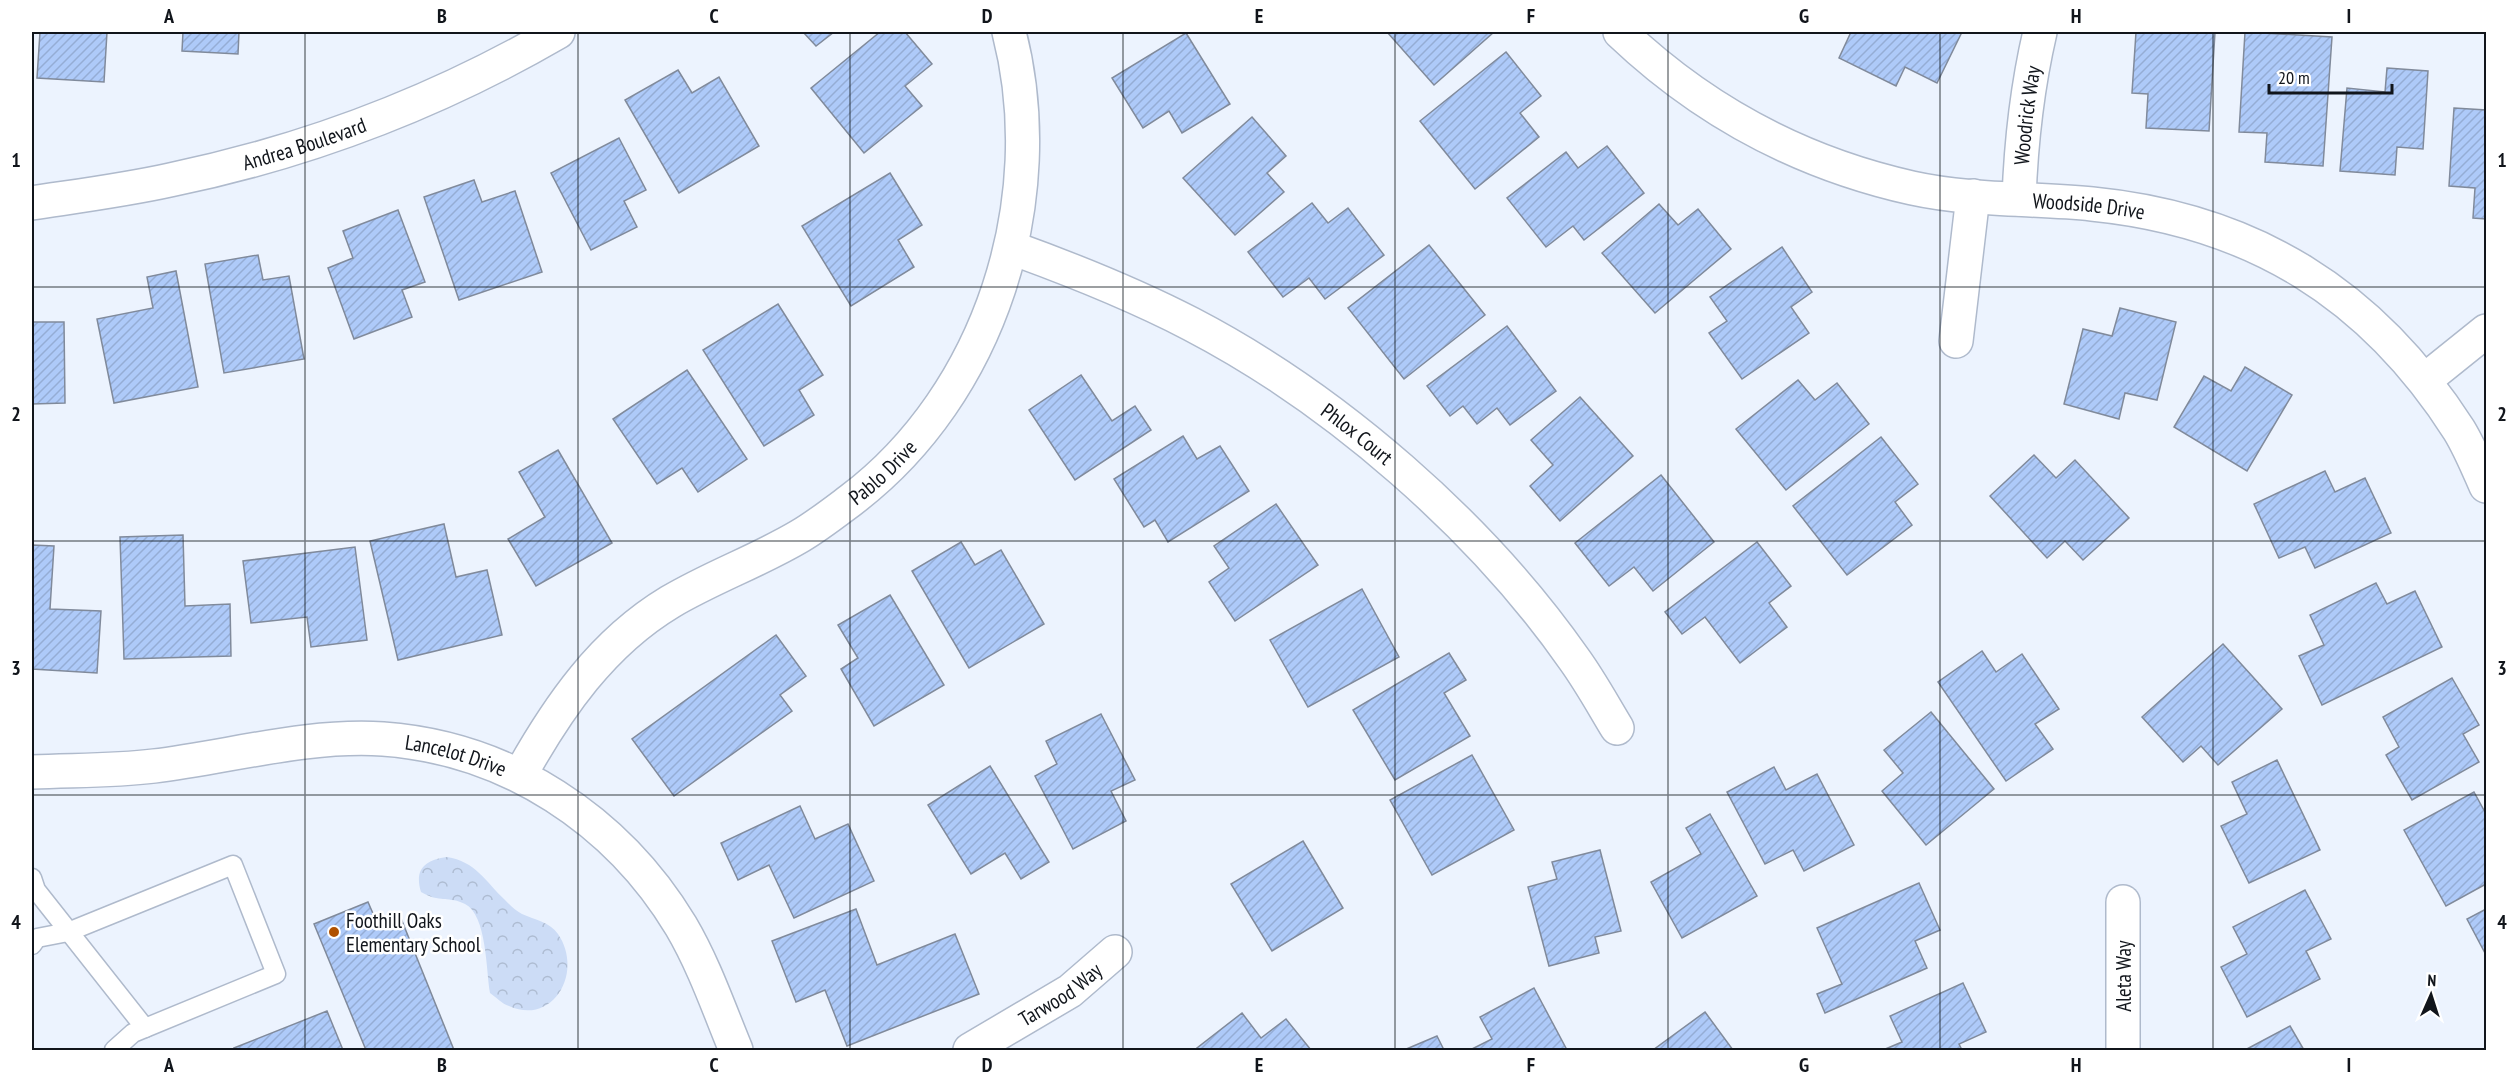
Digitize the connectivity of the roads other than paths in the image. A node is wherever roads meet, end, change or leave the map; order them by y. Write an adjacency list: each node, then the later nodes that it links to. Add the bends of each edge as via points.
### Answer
1 (558, 32): 7 (street, Andrea Boulevard, via 443,91 354,127 263,157 170,180)
2 (1009, 32): 8 (street, Pablo Drive, via 1023,117 1022,181)
3 (1620, 32): 5 (street, Woodside Drive, via 1695,94 1799,153 1915,189)
4 (2040, 32): 6 (street, Woodrick Way, via 2021,135)
5 (1973, 196): 6 (street, Woodside Drive); 10 (street)
6 (2019, 200): 11 (street, Woodside Drive, via 2092,204 2162,214 2223,231 2308,273 2334,292 2382,332)
7 (32, 203)
8 (1012, 248): 13 (street, Phlox Court, via 1085,275 1191,325 1260,364 1356,432 1445,510 1526,597 1575,659); 15 (street, Pablo Drive, via 974,350 940,405 900,455 853,499 800,536 668,604 623,637 583,677 549,722)
9 (2487, 331): 11 (street)
10 (1956, 341)
11 (2425, 380): 12 (street, Woodside Drive, via 2461,433)
12 (2487, 486)
13 (1617, 728)
14 (32, 772): 15 (street, Lancelot Drive, via 152,766 318,741 382,739 446,749)
15 (520, 775): 23 (street, Lancelot Drive, via 600,827 645,873 696,955)
16 (32, 878): 18 (lane, via 36,890)
17 (2123, 902): 25 (street, Aleta Way)
18 (68, 932): 19 (lane, via 37,938); 21 (lane); 21 (lane, via 233,865 276,974)
19 (32, 945)
20 (1115, 952): 24 (street, Tarwood Way, via 1043,1010)
21 (145, 1028): 22 (lane)
22 (114, 1050)
23 (736, 1050)
24 (970, 1050)
25 (2123, 1050)

